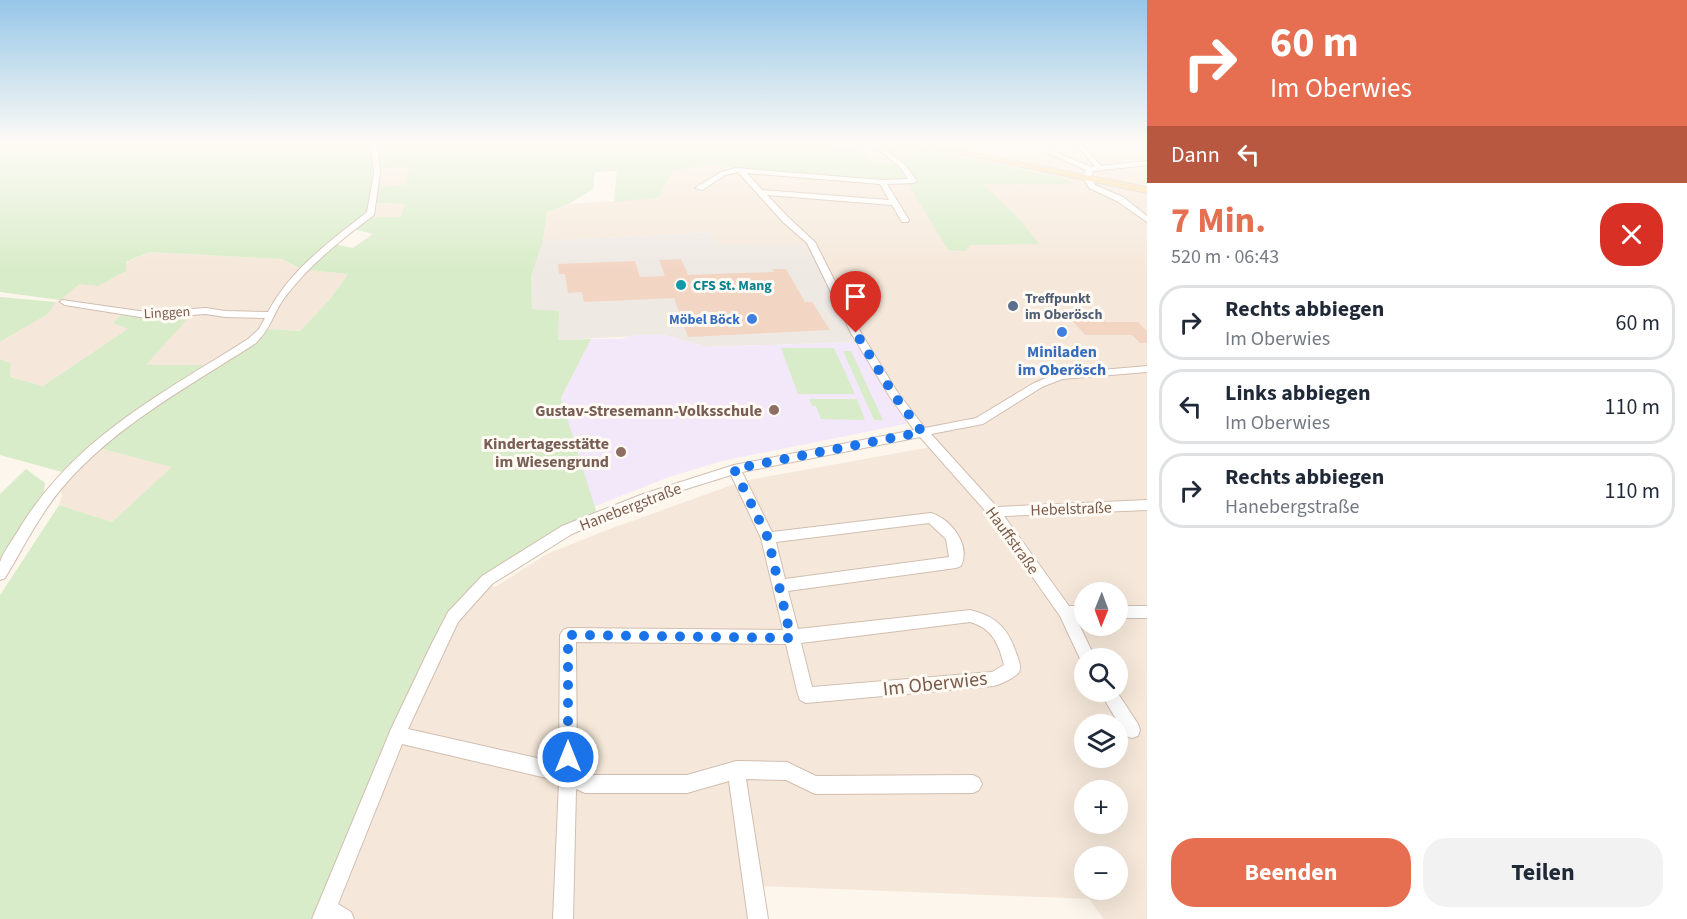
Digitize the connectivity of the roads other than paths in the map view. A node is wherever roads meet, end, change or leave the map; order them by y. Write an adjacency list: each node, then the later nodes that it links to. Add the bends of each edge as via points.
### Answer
1 (374, 185): 14 (street, via 374,209 327,247 280,297)
2 (704, 185): 7 (street)
3 (754, 185): 9 (street, Hauffstraße)
4 (884, 185): 10 (street)
5 (1092, 185): 12 (street, via 1120,199)
6 (1130, 185): 8 (main road)
7 (699, 188)
8 (1147, 190)
9 (760, 192): 10 (street); 16 (street, Hauffstraße, via 811,242 870,359)
10 (894, 203): 11 (street)
11 (904, 220)
12 (1147, 220)
13 (65, 302): 14 (street, Linggen, via 146,315 212,311)
14 (270, 315): 21 (street, via 252,341 153,401 94,448 55,488)
15 (1147, 369): 16 (street, Hanebergstraße, via 1060,376 1038,385 979,422)
16 (922, 432): 17 (street, Hanebergstraße); 19 (street, Hauffstraße)
17 (734, 469): 20 (street, Im Oberwies); 31 (street, Hanebergstraße, via 647,497 567,530 487,580 453,617)
18 (1147, 505): 19 (street, Hebelstraße)
19 (994, 512): 23 (street, Hauffstraße)
20 (768, 538): 22 (street, Im Oberwies); 22 (street, via 931,518 946,526 958,549 956,562)
21 (0, 574)
22 (779, 586): 27 (street, Im Oberwies)
23 (1065, 612): 24 (street); 28 (street, Hauffstraße)
24 (1074, 612)
25 (1128, 612): 26 (street)
26 (1147, 612)
27 (791, 638): 27 (street, Im Oberwies, via 806,695 994,679 1013,668 993,624 969,616); 33 (street, Im Oberwies, via 568,635)
28 (1082, 648)
29 (1114, 702): 30 (street)
30 (1132, 730)
31 (397, 735): 33 (street); 35 (street, Hanebergstraße)
32 (736, 770): 33 (street, via 687,784 585,784); 34 (street, via 787,771 815,785); 38 (street)
33 (568, 774): 37 (street)
34 (973, 784)
35 (324, 914): 36 (street)
36 (344, 919)
37 (563, 919)
38 (758, 919)

